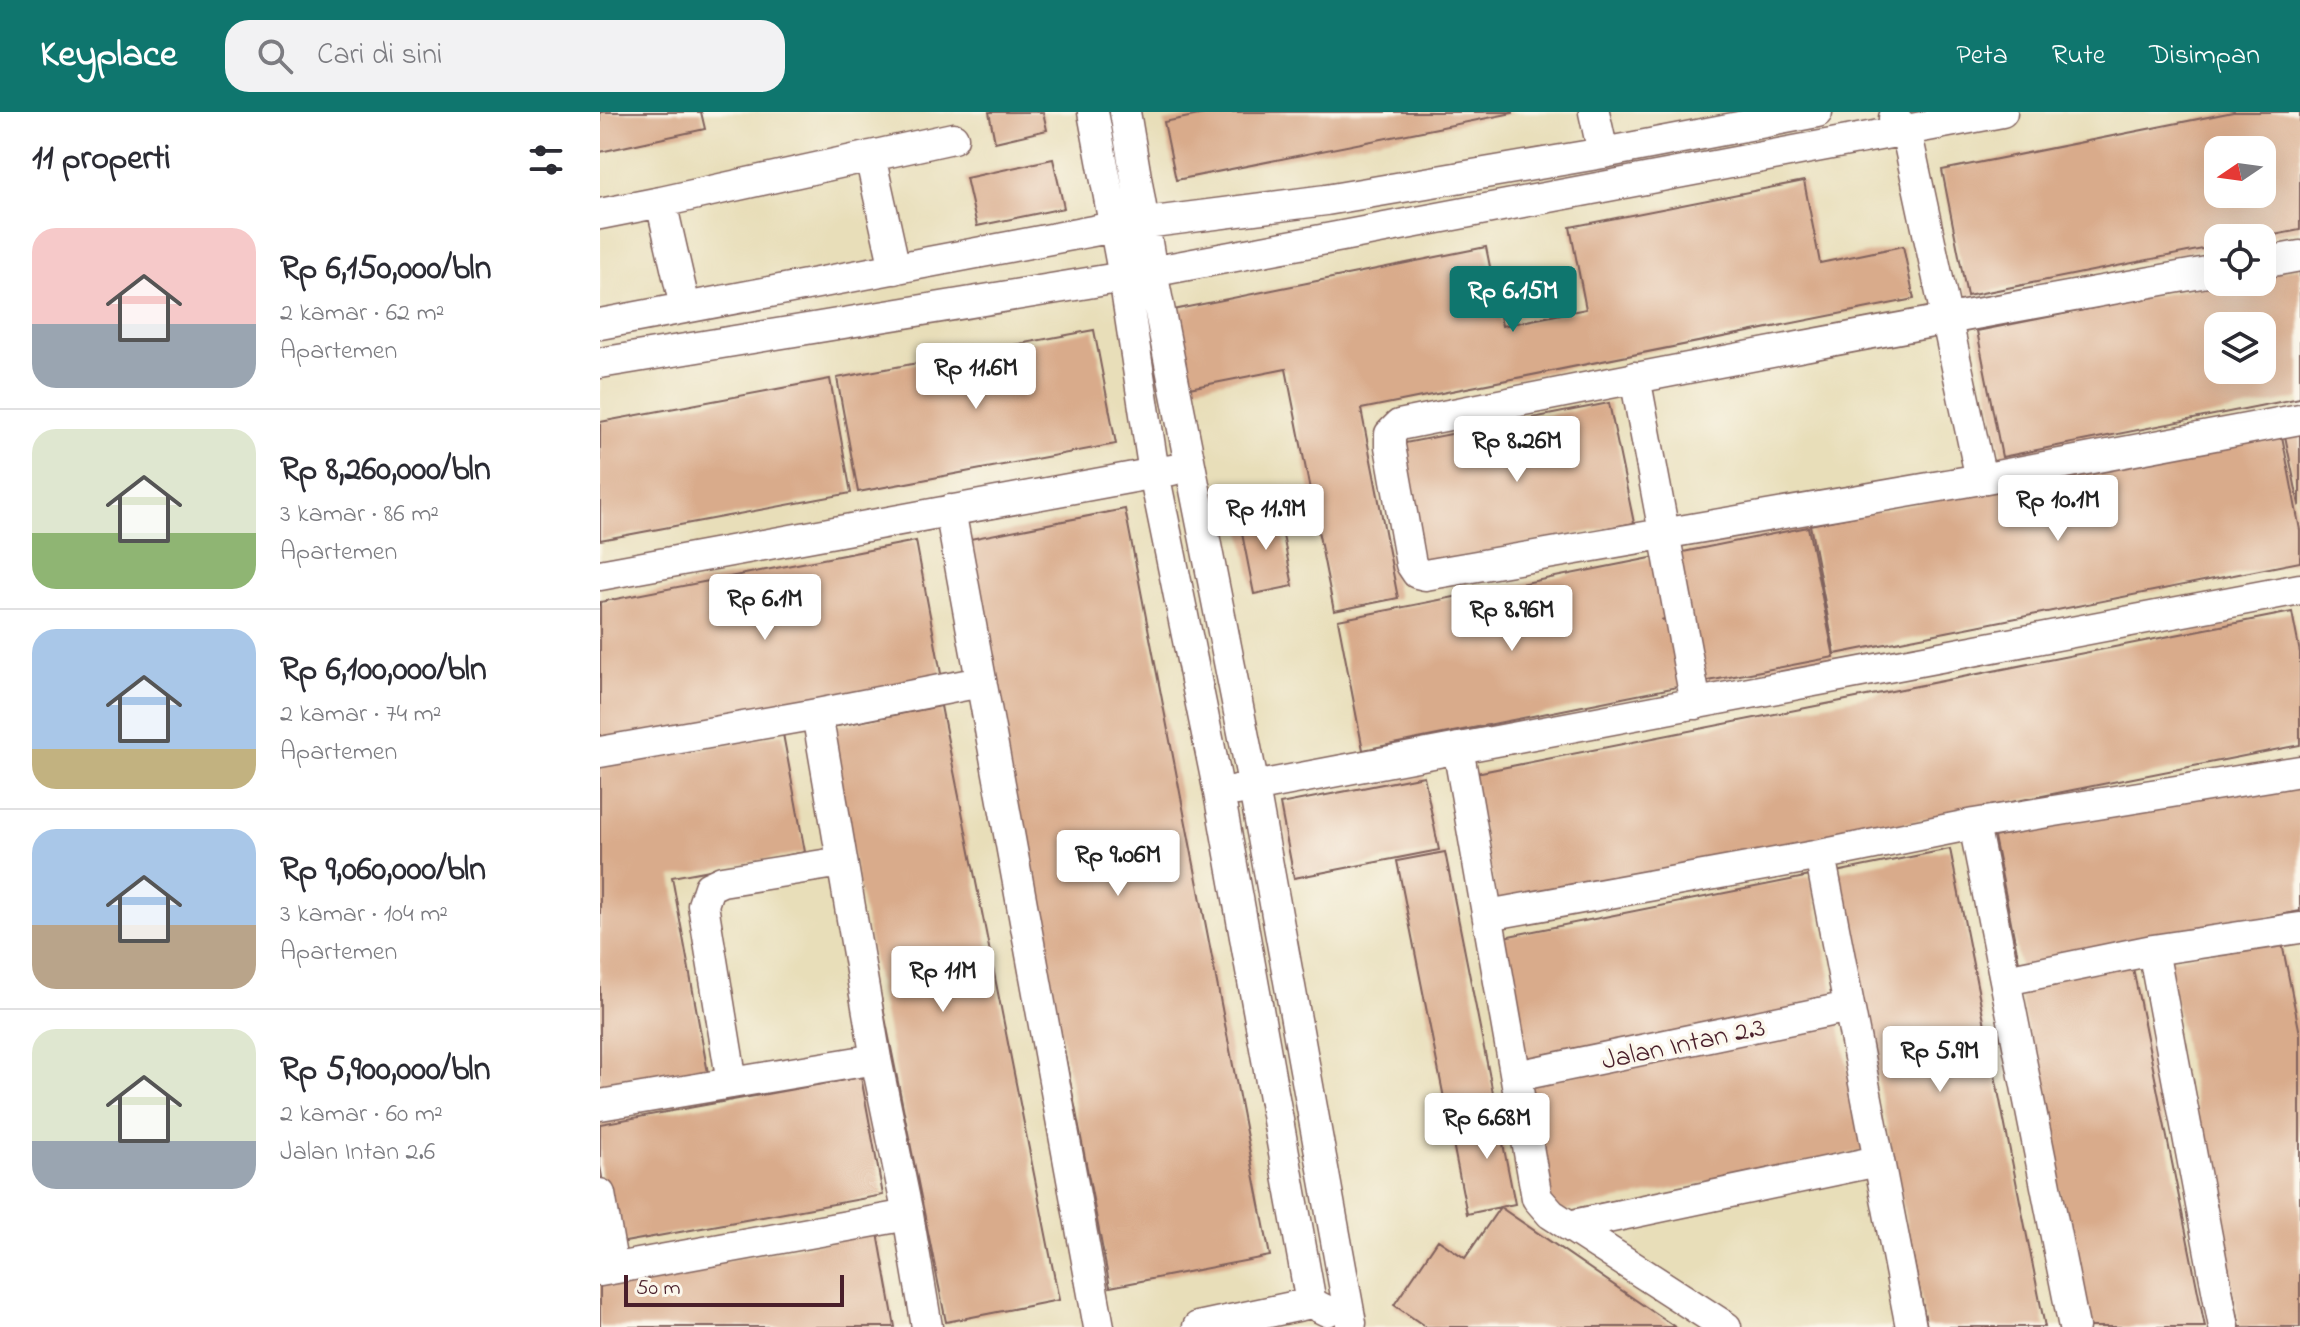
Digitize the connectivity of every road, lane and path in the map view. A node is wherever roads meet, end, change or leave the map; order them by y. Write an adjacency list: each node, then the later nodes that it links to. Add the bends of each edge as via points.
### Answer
1 (1093, 112): 13 (street)
2 (1125, 112): 12 (street)
3 (1594, 112): 8 (street)
4 (1817, 112): 8 (street)
5 (2002, 112): 6 (street)
6 (1897, 121): 18 (street); 20 (street)
7 (953, 138): 9 (street)
8 (1603, 153): 12 (street, via 1326,200)
9 (870, 156): 10 (street); 16 (street)
10 (661, 202): 11 (street); 19 (street)
11 (600, 214)
12 (1145, 224): 13 (street); 18 (street)
13 (1114, 227): 16 (street); 18 (street)
14 (2300, 256): 15 (street)
15 (2276, 260)
16 (895, 269): 19 (street)
17 (2204, 272): 20 (street)
18 (1138, 275): 22 (street); 25 (street); 26 (street)
19 (685, 307): 21 (street)
20 (1947, 318): 23 (street); 27 (street)
21 (600, 324)
22 (600, 363)
23 (1635, 377): 29 (street); 29 (street, via 1399,425 1390,434 1392,461 1417,573)
24 (2300, 419): 27 (street)
25 (1191, 466): 26 (street); 38 (street)
26 (1154, 473): 28 (street); 39 (street)
27 (1981, 479): 29 (street)
28 (950, 510): 30 (street); 32 (street)
29 (1663, 534): 33 (street)
30 (600, 575)
31 (2300, 589): 33 (street)
32 (981, 682): 34 (street); 61 (street)
33 (1696, 704): 35 (street)
34 (817, 714): 36 (street); 42 (street)
35 (1458, 748): 38 (street); 43 (street)
36 (600, 752)
37 (2300, 771): 40 (street)
38 (1254, 788): 39 (street); 59 (street)
39 (1219, 793): 57 (street)
40 (1974, 824): 41 (street); 46 (street)
41 (1820, 855): 43 (street); 47 (street)
42 (842, 862): 48 (street); 50 (street, via 709,887 703,905)
43 (1488, 915): 49 (street)
44 (2300, 928): 45 (street)
45 (2153, 950): 46 (street); 65 (street)
46 (2006, 980): 64 (street)
47 (1849, 1007): 49 (street, Jalan Intan 2.3); 52 (street)
48 (876, 1059): 50 (street); 54 (street)
49 (1516, 1076): 55 (street, via 1537,1198)
50 (732, 1083): 51 (street)
51 (600, 1105)
52 (1878, 1161): 55 (street); 63 (street)
53 (600, 1194): 56 (street)
54 (908, 1215): 56 (street); 60 (street)
55 (1569, 1226): 58 (street)
56 (606, 1270)
57 (1311, 1303): 59 (street); 62 (street)
58 (1715, 1324)
59 (1354, 1325)
60 (927, 1327)
61 (1099, 1327)
62 (1198, 1327)
63 (1911, 1327)
64 (2074, 1327)
65 (2224, 1327)

